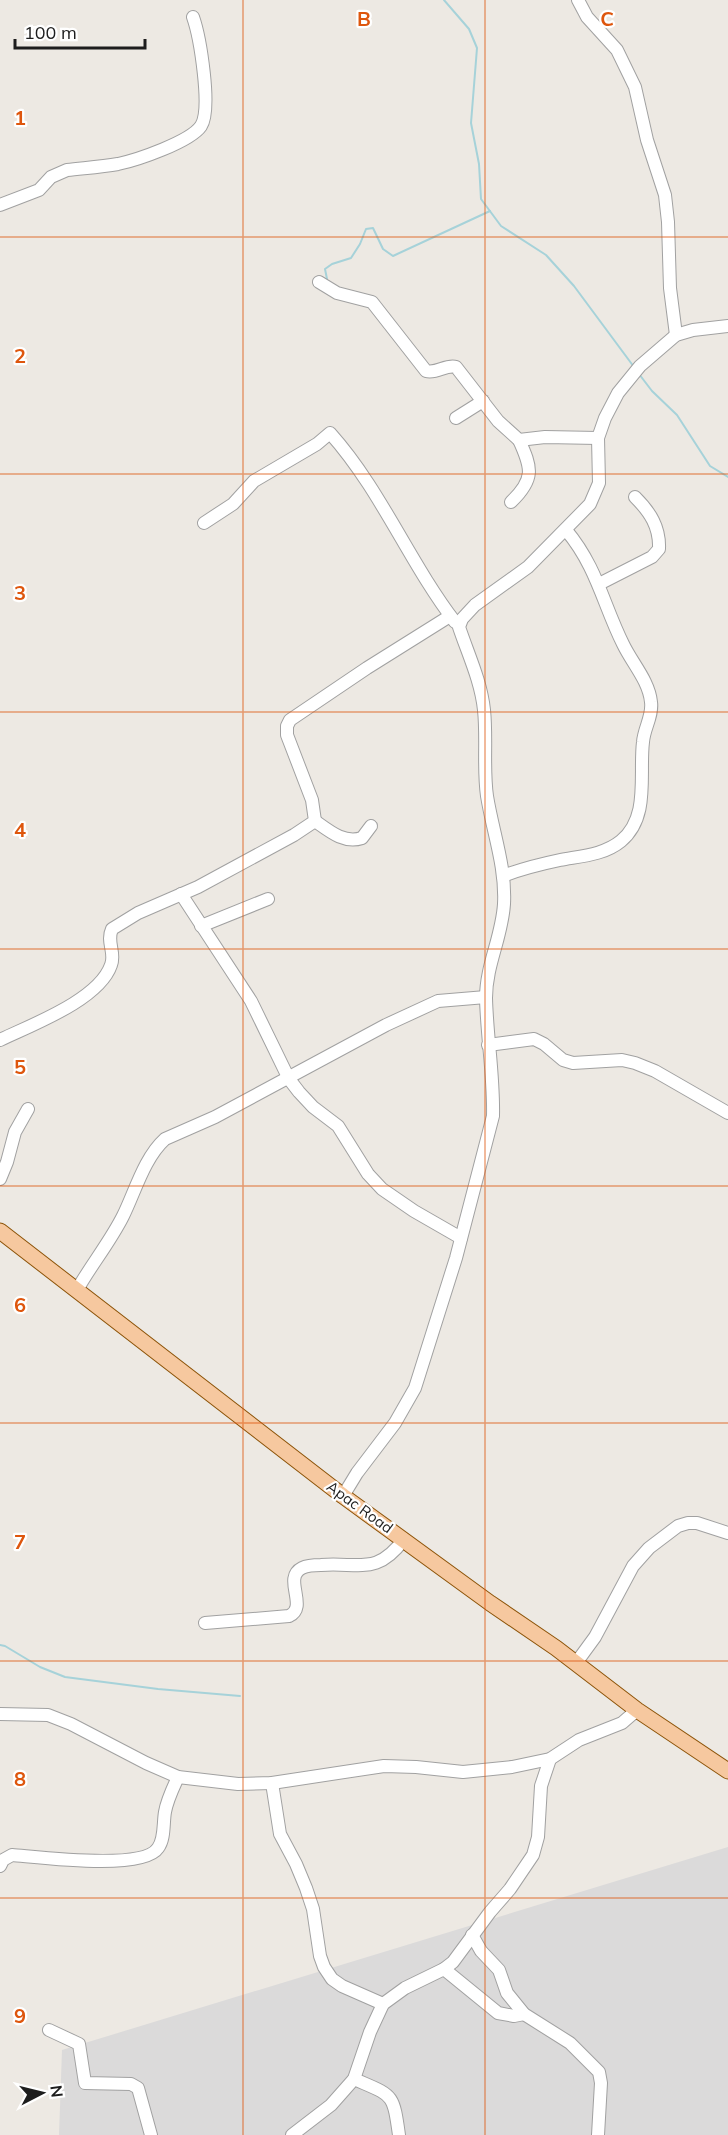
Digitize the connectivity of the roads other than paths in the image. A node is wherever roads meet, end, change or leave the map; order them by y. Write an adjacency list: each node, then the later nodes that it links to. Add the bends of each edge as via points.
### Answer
1 (578, 0): 6 (street, via 587,17 616,50 635,87 665,195)
2 (193, 17): 3 (street, via 205,103 201,126 196,131 132,160 58,173 39,190)
3 (0, 205)
4 (319, 282): 7 (street, via 337,293 372,302 426,371 456,368)
5 (728, 326): 6 (street)
6 (676, 335): 9 (street, via 640,366 618,393)
7 (483, 400): 8 (street); 10 (street)
8 (456, 418)
9 (598, 438): 10 (street); 14 (street, via 599,483 591,504)
10 (519, 440): 12 (street, via 530,473 526,486)
11 (635, 497): 15 (street, via 657,530 659,549 652,557)
12 (511, 502)
13 (204, 523): 16 (street, via 233,504 254,481 330,433 367,483)
14 (566, 530): 15 (street, via 581,548); 17 (street, via 528,567 483,598)
15 (599, 584): 20 (street, via 651,702 643,740 640,807 630,833 619,843 599,853)
16 (450, 616): 17 (street); 18 (street, via 290,720 287,735 312,800)
17 (459, 627): 20 (street, via 484,708 486,786)
18 (315, 821): 19 (street, via 348,840 362,838); 21 (street)
19 (371, 826)
20 (503, 876): 24 (street, via 502,925 490,960)
21 (181, 894): 23 (street); 25 (street, via 112,929 112,964 81,999)
22 (268, 900): 23 (street)
23 (201, 926): 27 (street, via 251,1001)
24 (486, 997): 26 (street); 27 (street, via 438,1001)
25 (0, 1040)
26 (488, 1045): 29 (street, via 534,1039 573,1063 635,1063); 32 (street, via 493,1116)
27 (289, 1079): 32 (street, via 313,1107 338,1126 382,1189); 33 (street, via 159,1144 138,1179 123,1216)
28 (28, 1109): 30 (street, via 15,1132)
29 (728, 1113)
30 (0, 1179)
31 (0, 1232): 33 (main road, Apac Road)
32 (461, 1238): 34 (street, via 415,1388)
33 (77, 1290): 34 (main road, Apac Road)
34 (344, 1496): 36 (main road, Apac Road)
35 (728, 1533): 38 (street, via 688,1523 649,1548 633,1566 595,1637)
36 (404, 1539): 37 (street, via 382,1561 368,1565 299,1569 294,1581 294,1614); 38 (main road, Apac Road)
37 (205, 1623)
38 (576, 1663): 39 (main road, Apac Road)
39 (637, 1710): 41 (street, via 622,1723 579,1740); 42 (main road, Apac Road)
40 (0, 1714): 43 (street, via 48,1715)
41 (549, 1759): 44 (street, via 463,1772 384,1766); 46 (street, via 533,1855)
42 (728, 1771)
43 (177, 1777): 44 (street); 45 (street, via 165,1809 159,1847 152,1853 93,1861 12,1855)
44 (272, 1783): 48 (street, via 280,1834 313,1909 324,1967 342,1986)
45 (0, 1866)
46 (472, 1935): 47 (street, via 458,1957); 49 (street, via 499,1970 507,1993)
47 (444, 1969): 48 (street); 49 (street, via 498,2013)
48 (383, 2004): 51 (street)
49 (524, 2014): 55 (street, via 570,2043 599,2072)
50 (49, 2030): 52 (street, via 79,2044 85,2083 131,2084 138,2088)
51 (354, 2079): 53 (street, via 331,2105); 54 (street, via 392,2098)
52 (151, 2135)
53 (292, 2135)
54 (399, 2135)
55 (598, 2135)

